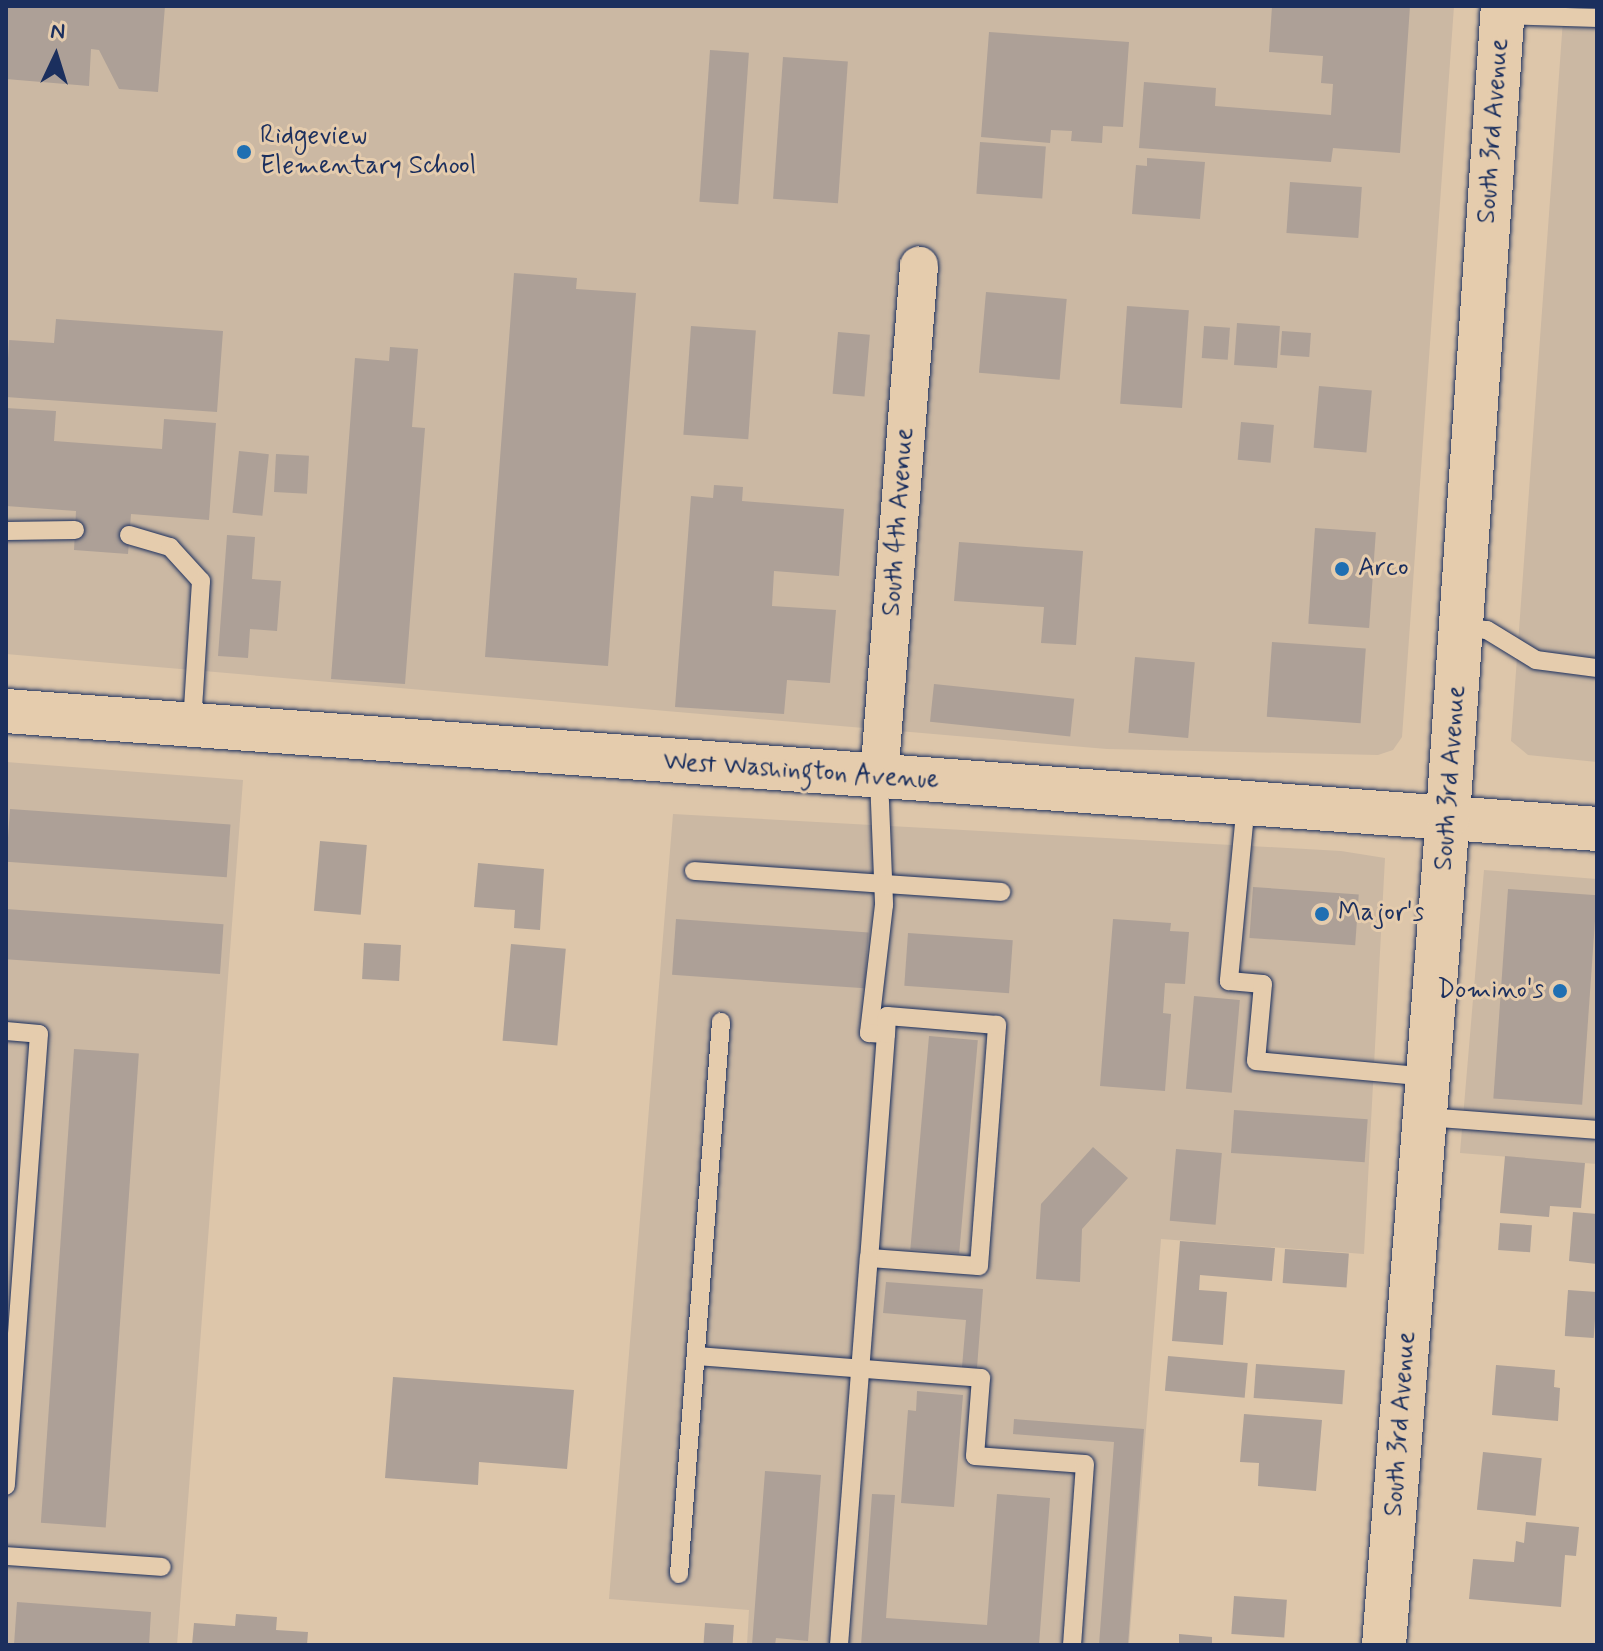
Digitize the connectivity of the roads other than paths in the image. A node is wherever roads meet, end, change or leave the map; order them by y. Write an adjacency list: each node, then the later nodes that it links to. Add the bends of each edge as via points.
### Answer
1 (1502, 10): 2 (lane); 7 (main road, South 3rd Avenue)
2 (1597, 18)
3 (919, 266): 11 (street, South 4th Avenue)
4 (75, 530): 5 (lane)
5 (6, 531)
6 (129, 535): 10 (lane, via 170,547 201,581)
7 (1461, 627): 8 (lane, via 1487,630 1536,660); 13 (main road, South 3rd Avenue)
8 (1597, 668)
9 (6, 711): 10 (main road, West Washington Avenue)
10 (192, 725): 11 (main road, West Washington Avenue)
11 (879, 778): 12 (main road, West Washington Avenue); 16 (lane)
12 (1246, 803): 13 (main road, West Washington Avenue); 21 (lane, via 1229,981 1263,984 1256,1061)
13 (1448, 816): 14 (main road, West Washington Avenue); 21 (main road, South 3rd Avenue)
14 (1597, 829)
15 (694, 871): 16 (lane)
16 (883, 884): 17 (lane); 20 (lane, via 869,1033)
17 (1001, 892)
18 (721, 1022): 24 (lane)
19 (6, 1031): 26 (lane, via 39,1034)
20 (886, 1034): 23 (lane); 23 (lane, via 887,1016 997,1025 979,1266)
21 (1427, 1097): 22 (lane); 32 (main road, South 3rd Avenue)
22 (1597, 1130)
23 (869, 1258): 25 (lane)
24 (696, 1356): 25 (lane); 29 (lane)
25 (860, 1369): 30 (lane); 31 (lane, via 981,1378 975,1456 1085,1464)
26 (6, 1486)
27 (6, 1556): 28 (lane)
28 (162, 1567)
29 (679, 1574)
30 (839, 1645)
31 (1072, 1645)
32 (1384, 1645)

